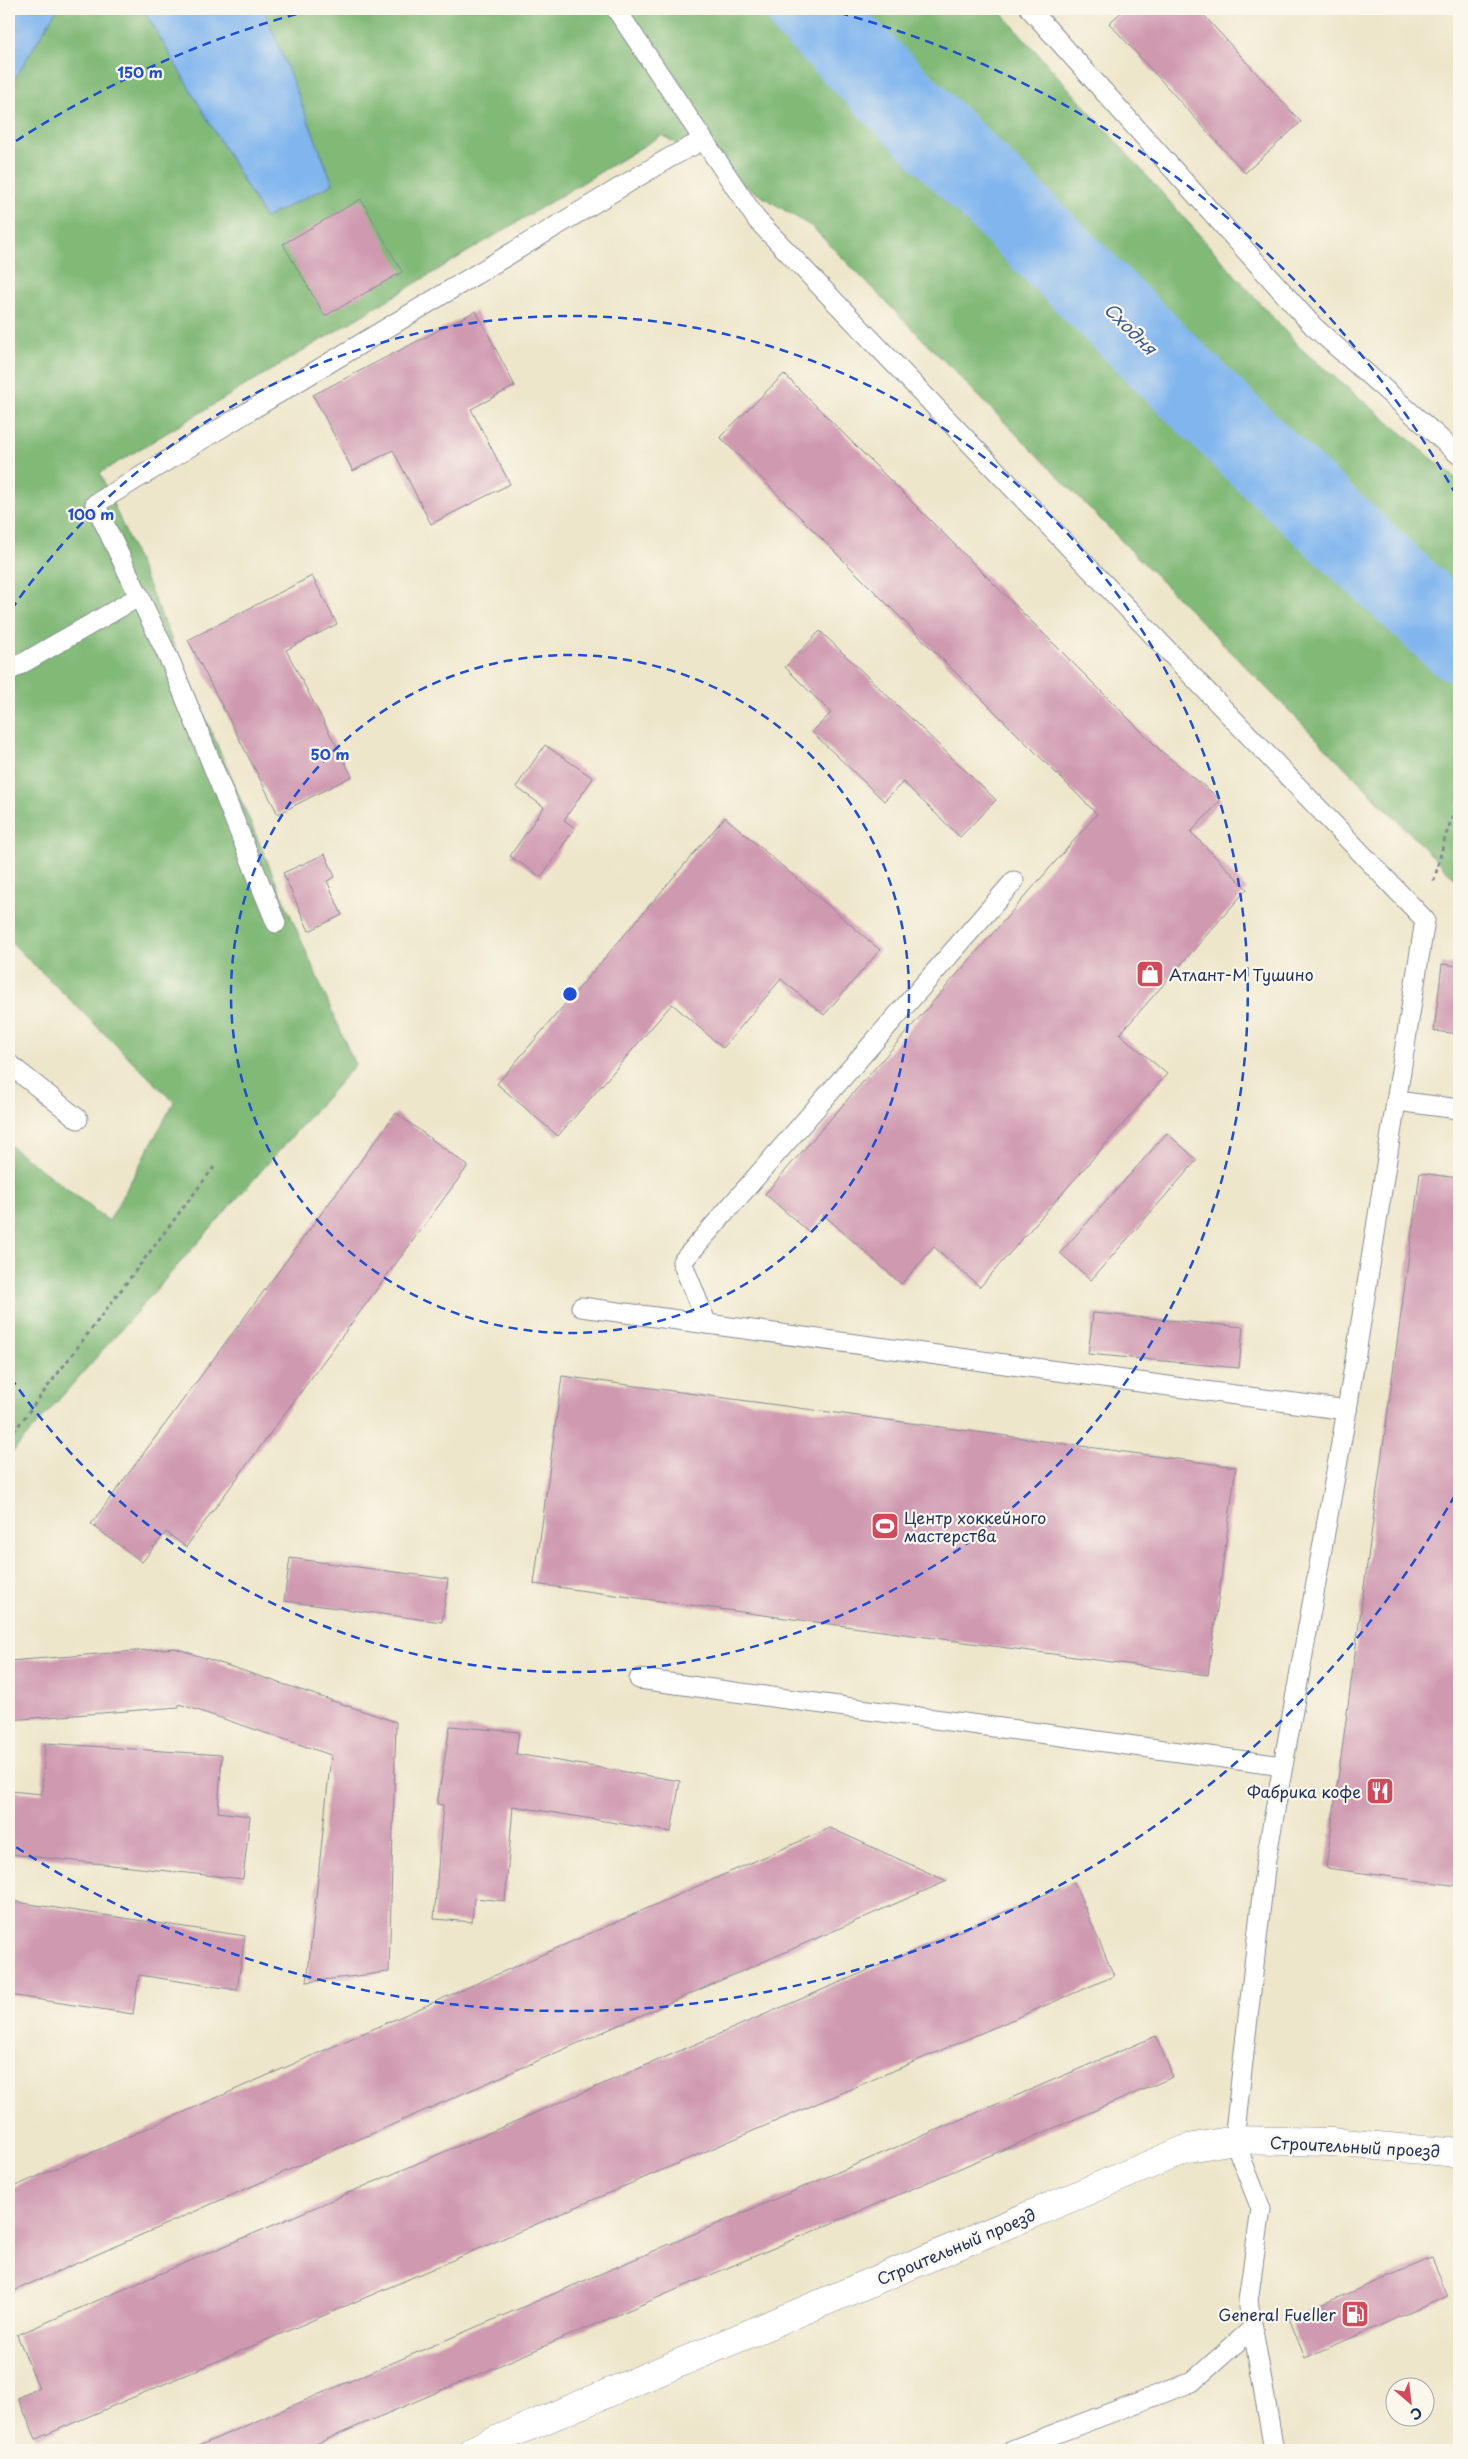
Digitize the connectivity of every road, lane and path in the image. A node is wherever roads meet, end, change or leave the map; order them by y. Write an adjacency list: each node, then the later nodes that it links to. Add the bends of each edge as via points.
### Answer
1 (616, 9): 3 (lane)
2 (1030, 9): 4 (lane, via 1312,326)
3 (703, 140): 5 (lane, via 95,504); 12 (lane, via 757,220 1425,920)
4 (1459, 454)
5 (140, 596): 6 (lane); 10 (lane, via 171,663)
6 (9, 671)
7 (1459, 798): 8 (path)
8 (1445, 838)
9 (1014, 881): 17 (lane, via 682,1262)
10 (276, 922)
11 (9, 1064): 14 (lane)
12 (1396, 1101): 13 (lane); 18 (lane)
13 (1459, 1109)
14 (78, 1119)
15 (214, 1166): 19 (path)
16 (581, 1306): 17 (lane)
17 (707, 1324): 18 (lane)
18 (1347, 1410): 21 (lane)
19 (9, 1438)
20 (639, 1679): 21 (lane)
21 (1282, 1766): 22 (lane, via 1266,1860)
22 (1234, 2140): 23 (street, Строительный проезд, via 1331,2142); 24 (lane, via 1260,2209 1248,2301); 25 (street, Строительный проезд, via 1189,2148 1143,2166)
23 (1459, 2153)
24 (1253, 2328): 26 (lane, via 1192,2382); 27 (lane)
25 (474, 2450)
26 (1012, 2450)
27 (1274, 2450)

